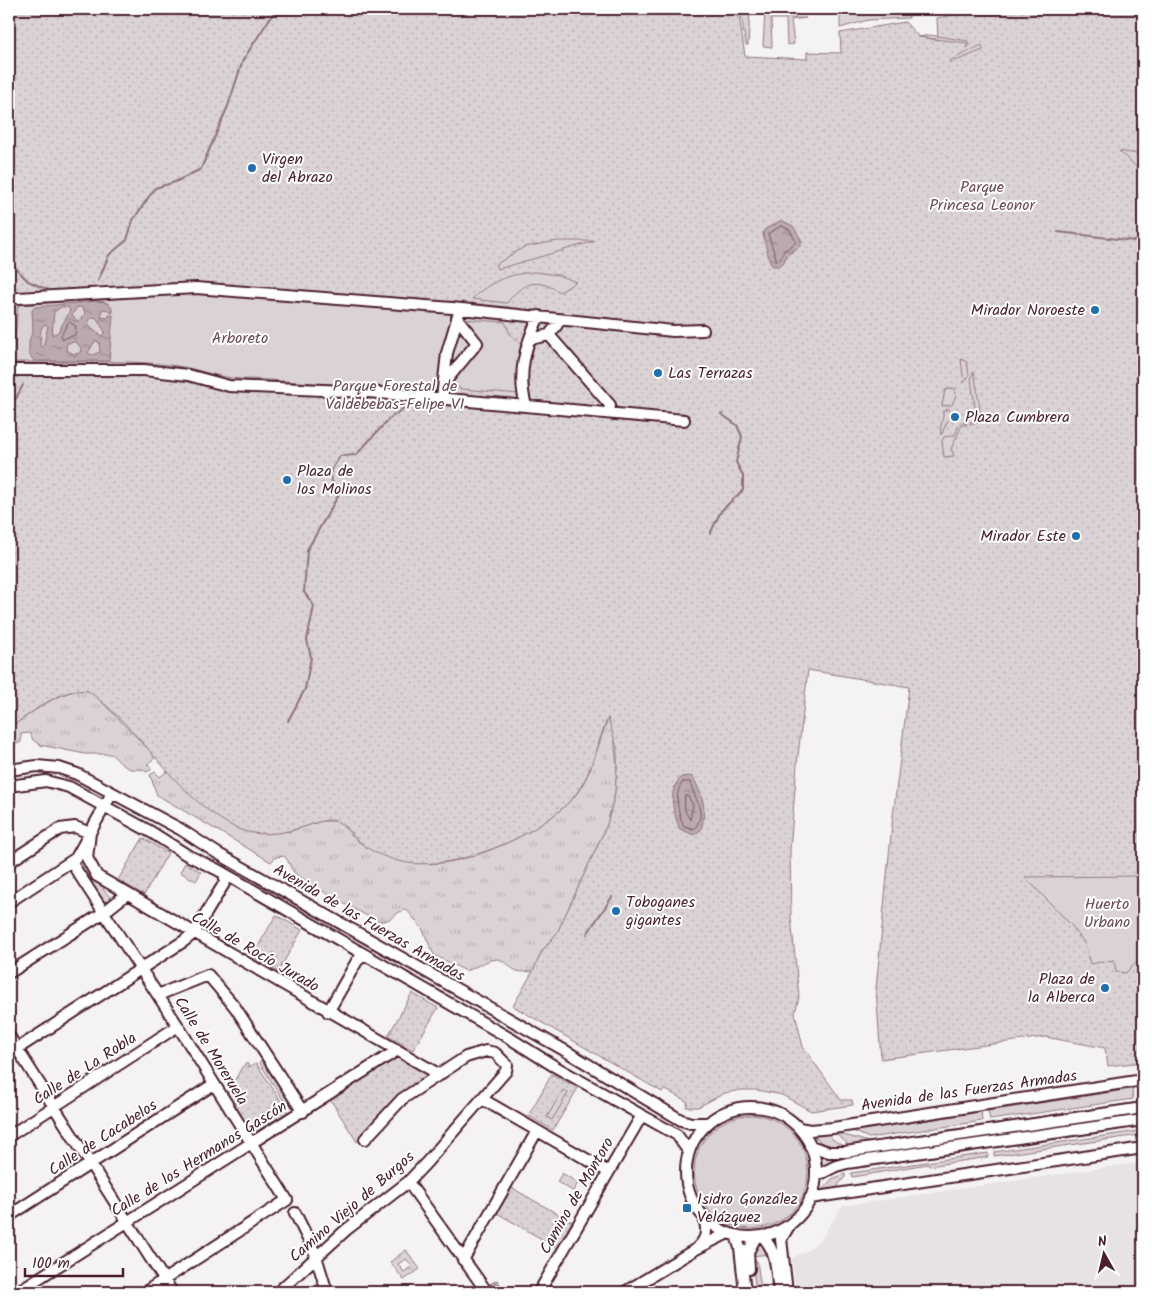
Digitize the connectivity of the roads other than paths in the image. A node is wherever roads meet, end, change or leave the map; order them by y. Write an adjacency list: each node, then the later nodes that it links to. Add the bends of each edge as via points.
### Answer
1 (18, 298): 2 (street, via 196,288)
2 (459, 314): 3 (street); 9 (street, via 447,353); 9 (street, via 477,343)
3 (539, 316): 5 (street, via 673,331); 11 (street, via 523,360 522,386)
4 (558, 325): 6 (street)
5 (703, 330)
6 (548, 335): 7 (street); 12 (street, via 610,405)
7 (535, 338)
8 (11, 370): 10 (street, via 144,370 188,375 229,386)
9 (444, 383): 10 (street)
10 (442, 398): 11 (street)
11 (526, 406): 12 (street)
12 (609, 413): 13 (street)
13 (684, 420)
14 (9, 770): 16 (street, Avenida de las Fuerzas Armadas, via 37,766 58,768 78,774)
15 (9, 786): 17 (street, Avenida de las Fuerzas Armadas, via 54,782)
16 (112, 793): 17 (street); 45 (street, Avenida de las Fuerzas Armadas, via 180,829 681,1120)
17 (106, 806): 19 (street); 22 (street, Avenida de las Fuerzas Armadas)
18 (59, 834): 19 (street)
19 (80, 835): 20 (street); 21 (street, via 75,827 60,829); 23 (street, Calle de Rocío Jurado, via 93,872)
20 (72, 857): 24 (street); 25 (street, Calle de Moreruela)
21 (9, 862)
22 (226, 875): 26 (street, via 225,882); 27 (street, Avenida de las Fuerzas Armadas)
23 (127, 894): 25 (street); 26 (street, Calle de Rocío Jurado)
24 (9, 902)
25 (103, 913): 28 (street, Calle de Moreruela); 29 (street)
26 (194, 933): 28 (street); 31 (street, Calle de Rocío Jurado)
27 (364, 955): 31 (street, via 357,961); 43 (street, Avenida de las Fuerzas Armadas)
28 (141, 970): 30 (street, Calle de Moreruela); 35 (street)
29 (9, 973)
30 (158, 995): 32 (street, Calle de Moreruela); 42 (street, via 208,975 235,1007)
31 (328, 1012): 34 (street, Calle de Rocío Jurado)
32 (178, 1026): 38 (street, Calle de Moreruela); 40 (street, Calle de La Robla)
33 (9, 1036): 35 (street)
34 (396, 1051): 36 (street, Calle de Rocío Jurado); 42 (street, Calle de los Hermanos Gascón)
35 (13, 1052): 40 (street)
36 (440, 1075): 39 (street, Camino Viejo de Burgos, via 478,1052 495,1053 507,1065 506,1071); 49 (street, via 402,1100)
37 (1143, 1080): 46 (street, Avenida de las Fuerzas Armadas, via 833,1128)
38 (214, 1084): 50 (street, Calle de Moreruela); 54 (street, Calle de Cacabelos)
39 (482, 1099): 47 (street); 57 (street, Camino Viejo de Burgos)
40 (55, 1107): 48 (street, Calle de La Robla); 54 (street)
41 (1143, 1108): 51 (street, via 839,1152)
42 (303, 1112): 50 (street, Calle de los Hermanos Gascón)
43 (642, 1115): 53 (street, Avenida de las Fuerzas Armadas, via 677,1135); 55 (street, Camino de Montoro)
44 (1143, 1120): 56 (street, via 847,1163)
45 (708, 1123): 46 (street, via 727,1112 753,1107 778,1113); 53 (street)
46 (800, 1128): 51 (street)
47 (537, 1131): 55 (street); 68 (street)
48 (9, 1136)
49 (365, 1139)
50 (251, 1144): 62 (street, Calle de los Hermanos Gascón); 69 (street, Calle de Moreruela, via 287,1200)
51 (810, 1146): 56 (street)
52 (1143, 1148): 58 (street)
53 (689, 1152): 61 (street, via 686,1171 689,1191)
54 (91, 1163): 60 (street, Calle de Cacabelos); 62 (street)
55 (607, 1171): 76 (street, Camino de Montoro)
56 (816, 1176): 58 (street)
57 (408, 1182): 67 (street, Camino Viejo de Burgos, via 362,1216); 68 (street)
58 (810, 1198): 63 (street, via 801,1214)
59 (296, 1213): 67 (street)
60 (9, 1216)
61 (704, 1217): 64 (street); 66 (street, via 707,1234)
62 (128, 1221): 69 (street); 70 (street, Calle de los Hermanos Gascón)
63 (789, 1225): 65 (street); 81 (street, via 781,1240)
64 (732, 1234): 65 (street); 66 (street); 78 (street, via 740,1248)
65 (759, 1237): 79 (street, via 748,1252); 80 (street, via 774,1252)
66 (696, 1249): 77 (street)
67 (316, 1257): 73 (street, Camino Viejo de Burgos); 74 (street)
68 (463, 1260): 75 (street)
69 (164, 1280): 71 (street); 72 (street)
70 (17, 1292)
71 (145, 1292)
72 (172, 1292)
73 (278, 1292)
74 (327, 1292)
75 (487, 1292)
76 (539, 1292)
77 (625, 1292)
78 (745, 1292)
79 (752, 1292)
80 (779, 1292)
81 (787, 1292)

